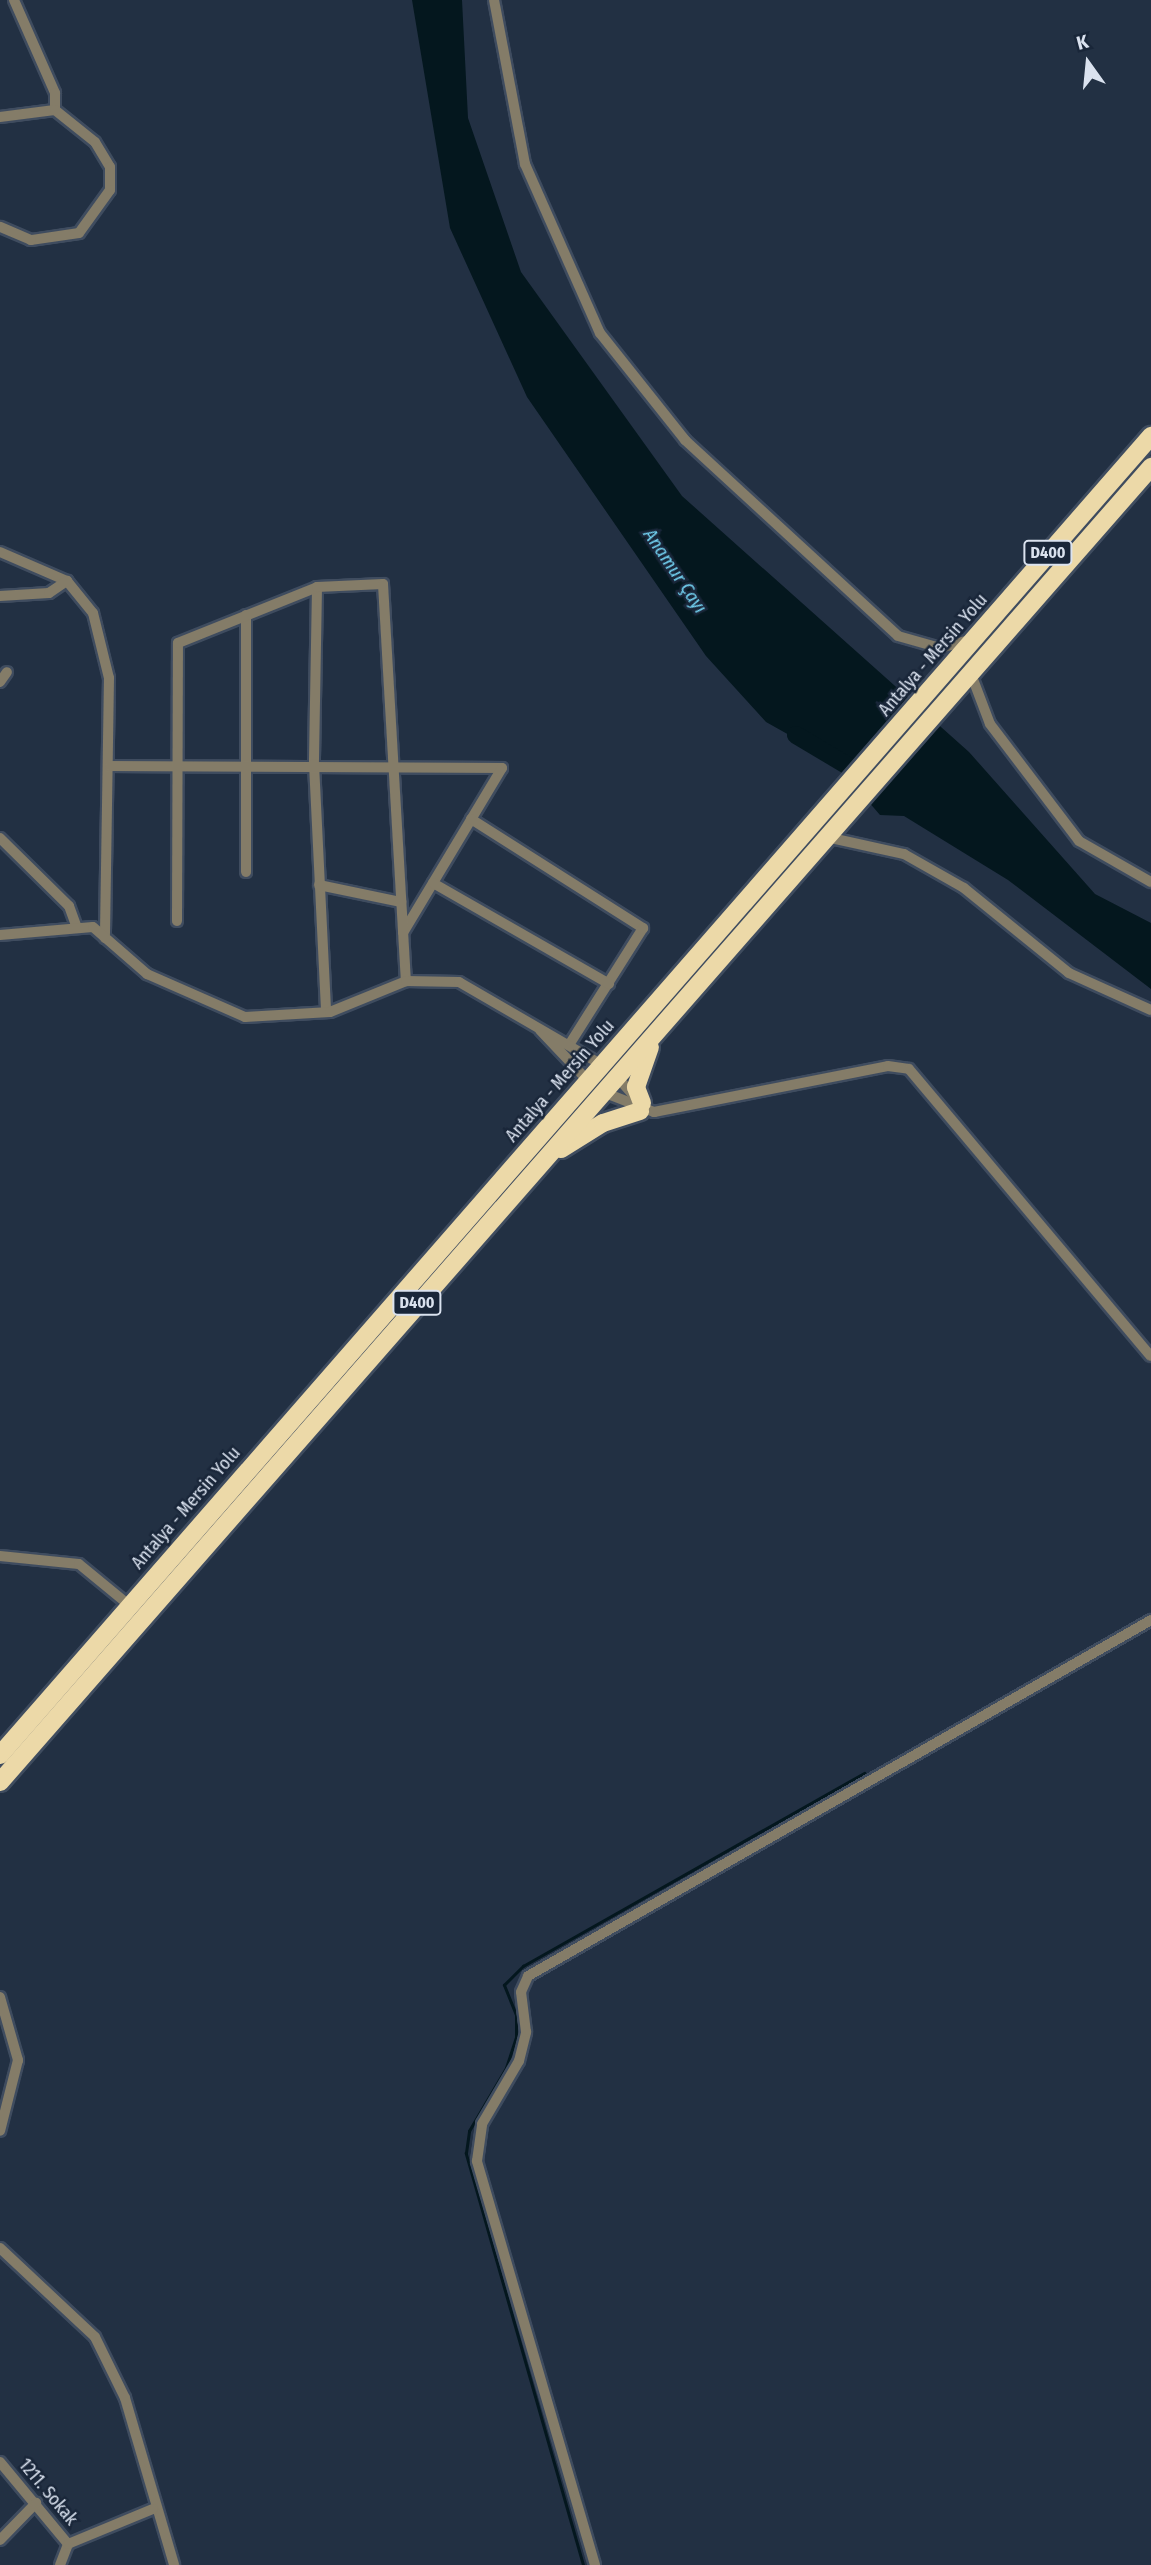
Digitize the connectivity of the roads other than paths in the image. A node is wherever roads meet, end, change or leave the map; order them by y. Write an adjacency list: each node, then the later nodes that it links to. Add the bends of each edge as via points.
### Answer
1 (14, 0): 3 (street, via 54,93)
2 (494, 0): 13 (street, via 525,164 600,333 685,440 898,636 940,648)
3 (54, 110): 4 (street); 5 (street, via 96,142 110,167 110,190 79,233 31,240)
4 (0, 117)
5 (0, 227)
6 (1151, 436): 13 (highway, Antalya - Mersin Yolu / D400)
7 (1151, 467): 15 (highway, D400)
8 (0, 552): 9 (street)
9 (67, 582): 11 (street, via 49,593); 20 (street, via 93,613 109,678)
10 (317, 587): 12 (street); 18 (street); 21 (street, via 383,584)
11 (0, 596)
12 (246, 615): 17 (street); 19 (street, via 178,643)
13 (975, 638): 42 (highway, Antalya - Mersin Yolu / D400)
14 (7, 672): 16 (street)
15 (968, 678): 23 (highway, D400); 26 (street, via 990,724 1079,841)
16 (0, 682)
17 (247, 764): 18 (street); 19 (street); 25 (street)
18 (314, 764): 21 (street); 28 (street)
19 (178, 765): 20 (street); 30 (street)
20 (110, 766): 34 (street)
21 (394, 766): 22 (street, via 502,768); 29 (street)
22 (471, 819): 27 (street); 36 (street, via 643,928)
23 (835, 834): 37 (street, via 904,854 964,888 1069,973); 40 (highway, D400)
24 (0, 838): 31 (street, via 69,906)
25 (246, 872)
26 (1151, 881)
27 (433, 883): 32 (street); 36 (street)
28 (319, 886): 29 (street); 38 (street)
29 (401, 902): 32 (street)
30 (177, 920)
31 (76, 925): 33 (street); 34 (street, via 93,927)
32 (403, 933): 35 (street)
33 (0, 935)
34 (105, 938): 38 (street, via 147,974 205,1004 245,1017)
35 (406, 981): 38 (street); 39 (street, via 459,982)
36 (609, 984): 41 (street)
37 (1151, 1010)
38 (326, 1012)
39 (532, 1023): 41 (street); 44 (street)
40 (654, 1035): 43 (highway, D400); 46 (highway, via 638,1077)
41 (569, 1045): 42 (street)
42 (602, 1065): 43 (highway); 44 (highway, Antalya - Mersin Yolu / D400)
43 (617, 1077): 45 (highway, D400); 46 (street)
44 (588, 1081): 45 (highway); 50 (highway, Antalya - Mersin Yolu / D400)
45 (603, 1092): 46 (street); 47 (highway, D400)
46 (645, 1109): 47 (highway, via 590,1129); 48 (street, via 888,1066 909,1069)
47 (536, 1167): 53 (highway, D400)
48 (1151, 1356)
49 (0, 1556): 50 (street, via 79,1564)
50 (129, 1605): 52 (highway, Antalya - Mersin Yolu / D400)
51 (1151, 1620): 64 (street, via 528,1976 521,1992 526,2032 519,2061 482,2124 477,2161)
52 (0, 1755)
53 (0, 1782)
54 (0, 1997): 55 (street, via 18,2060)
55 (0, 2131)
56 (0, 2249): 59 (street, via 95,2337 125,2398)
57 (0, 2462): 58 (street, 1211. Sokak)
58 (36, 2503): 60 (street); 61 (street, 1211. Sokak)
59 (153, 2509): 61 (street); 63 (street)
60 (0, 2540)
61 (68, 2544): 62 (street)
62 (60, 2565)
63 (174, 2565)
64 (595, 2565)

